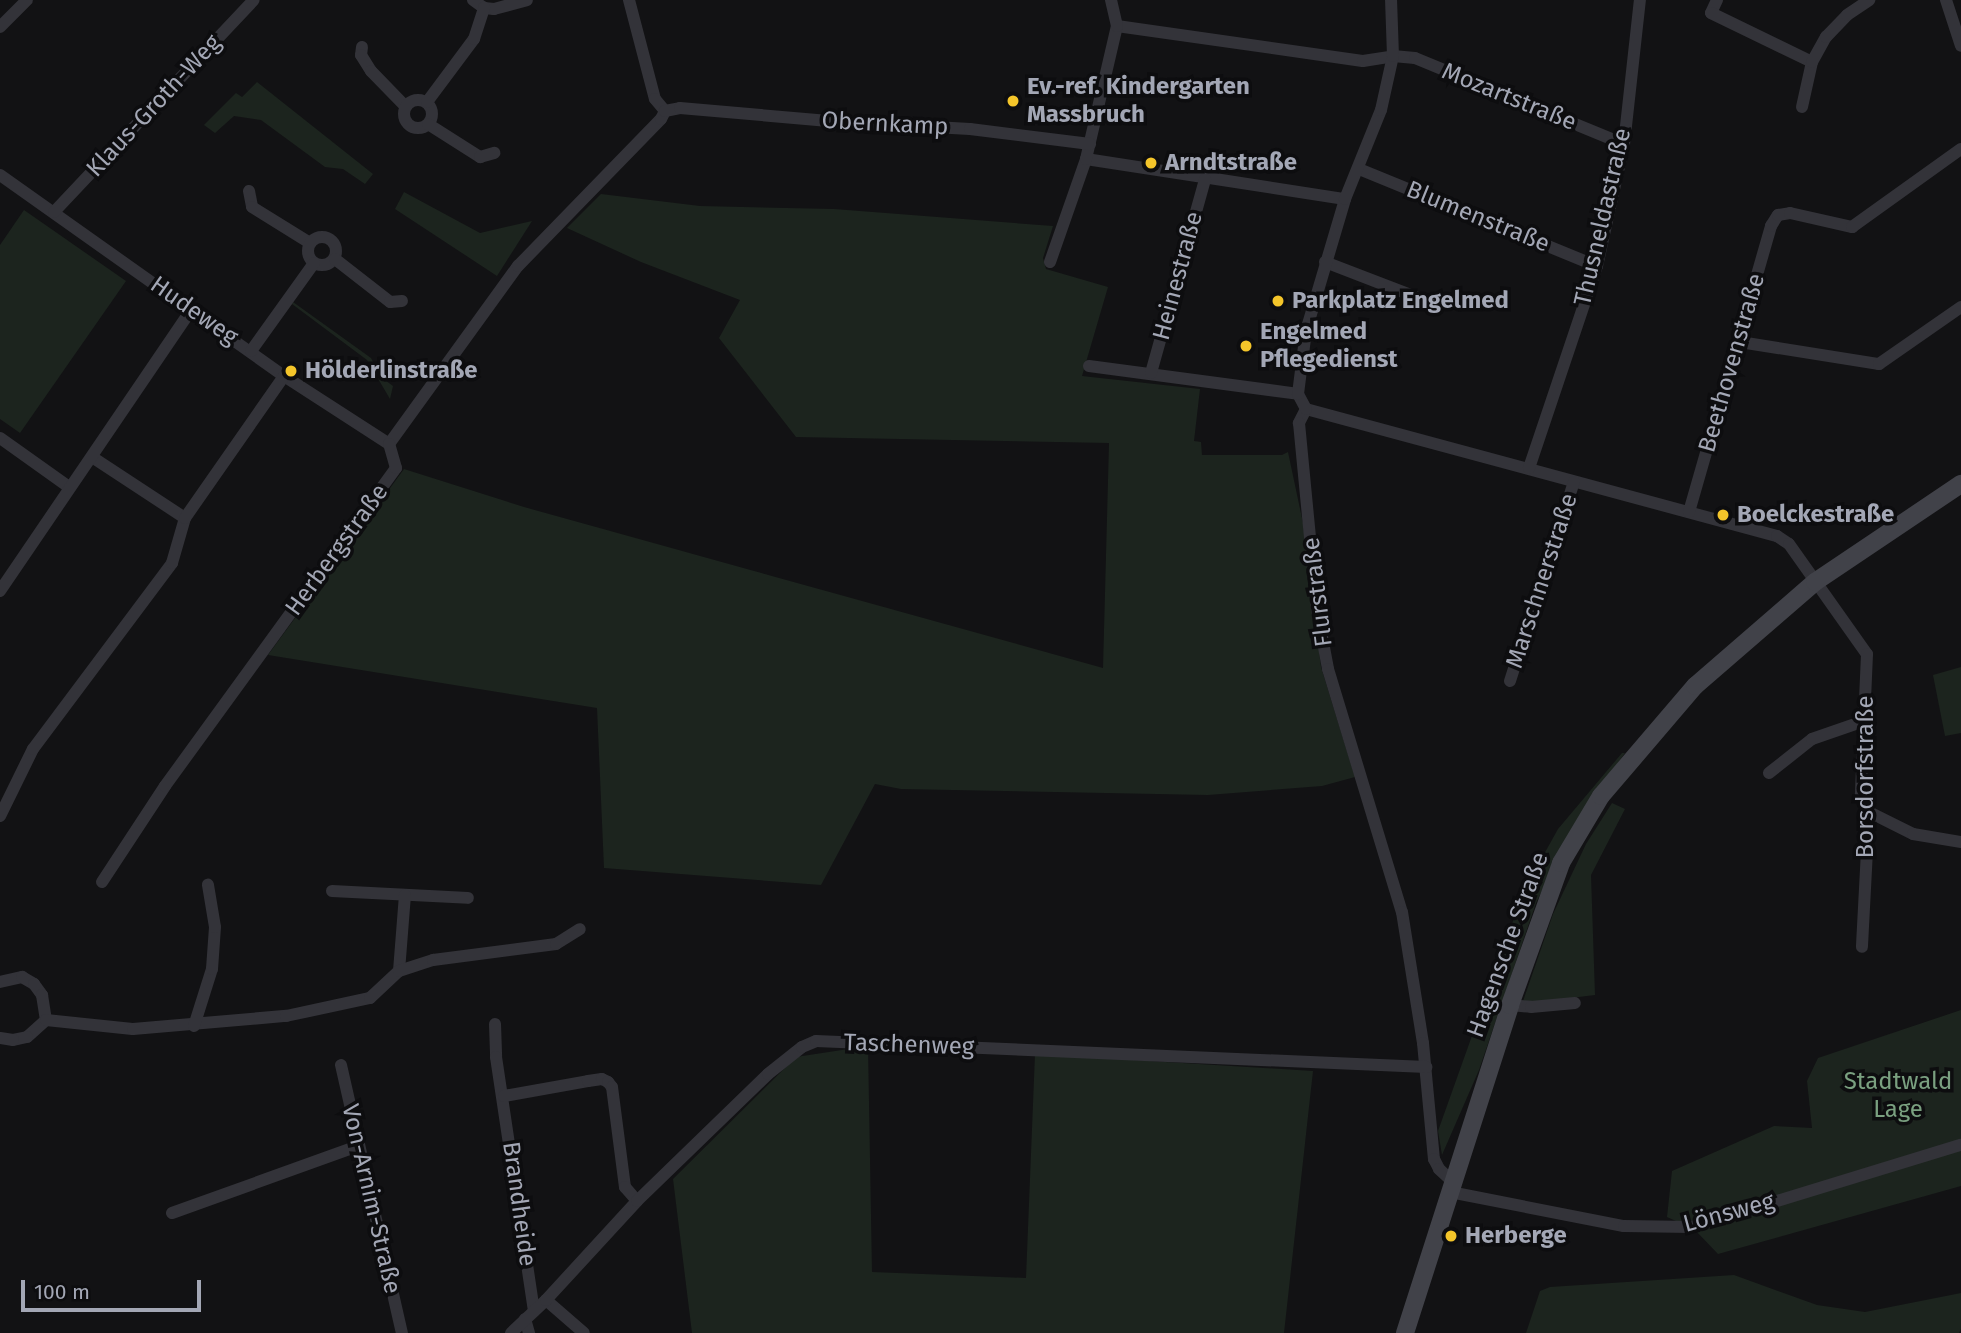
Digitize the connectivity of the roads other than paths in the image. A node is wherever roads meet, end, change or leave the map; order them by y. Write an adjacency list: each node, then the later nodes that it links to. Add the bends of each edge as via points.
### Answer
1 (27, 0): 14 (street)
2 (254, 0): 34 (street, Klaus-Groth-Weg)
3 (473, 0): 12 (street)
4 (527, 0): 12 (street)
5 (629, 0): 22 (street, via 655,99)
6 (1111, 0): 13 (street)
7 (1391, 0): 17 (street)
8 (1640, 0): 25 (street, Thusneldastraße)
9 (1717, 0): 18 (street, via 1711,13)
10 (1869, 0): 18 (street, via 1826,37)
11 (1945, 0): 15 (street)
12 (484, 8): 19 (street, via 474,39)
13 (1117, 26): 17 (street, Mozartstraße, via 1363,61); 24 (street)
14 (0, 27)
15 (1961, 46)
16 (362, 47): 20 (street, via 361,55 371,71)
17 (1393, 56): 25 (street, Mozartstraße, via 1415,58); 29 (street, via 1381,110)
18 (1812, 62): 21 (street)
19 (427, 102): 20 (street, via 419,99); 23 (street, via 432,117)
20 (405, 106): 23 (street, via 409,125 423,128)
21 (1802, 107)
22 (665, 111): 24 (street, Obernkamp, via 680,108 970,129); 53 (street, via 519,266)
23 (428, 124): 27 (street, via 480,157)
24 (1090, 144): 28 (street)
25 (1624, 144): 40 (street, Thusneldastraße)
26 (1961, 149): 45 (street, Beethovenstraße, via 1852,226 1790,213 1778,215 1771,226)
27 (494, 153)
28 (1086, 159): 31 (street); 37 (street)
29 (1359, 169): 33 (street); 40 (street, Blumenstraße)
30 (0, 175): 34 (street, Hudeweg)
31 (1205, 179): 33 (street); 48 (street, Heinestraße)
32 (249, 191): 35 (street, via 252,207)
33 (1345, 199): 38 (street)
34 (54, 212): 44 (street, Hudeweg)
35 (310, 243): 36 (street, via 316,238 330,239 337,251); 39 (street, via 309,258)
36 (335, 259): 39 (street, via 329,264); 41 (street, via 390,302)
37 (1050, 262)
38 (1325, 262): 42 (street); 50 (street, via 1306,331)
39 (314, 263): 46 (street)
40 (1597, 266): 55 (street, Thusneldastraße)
41 (402, 301)
42 (1429, 302)
43 (1961, 307): 45 (street, via 1879,364)
44 (191, 310): 46 (street, Hudeweg); 54 (street)
45 (1740, 342): 59 (street, Beethovenstraße)
46 (251, 351): 49 (street, Hudeweg)
47 (1089, 366): 48 (street)
48 (1151, 373): 50 (street)
49 (284, 376): 53 (street, Hudeweg); 60 (street)
50 (1298, 394): 51 (street)
51 (1306, 409): 55 (street); 85 (street, Flurstraße, via 1298,423 1317,610 1328,669 1402,912)
52 (0, 438): 58 (street)
53 (389, 444): 69 (street, Herbergstraße, via 396,468 165,786)
54 (92, 457): 58 (street); 60 (street)
55 (1529, 468): 56 (street)
56 (1574, 482): 59 (street); 63 (street, Marschnerstraße)
57 (1961, 484): 61 (street, Hagensche Straße)
58 (69, 487): 62 (street)
59 (1689, 512): 61 (street, via 1784,539)
60 (185, 518): 67 (street, via 172,563 33,749)
61 (1815, 582): 64 (street, Borsdorfstraße, via 1867,654); 79 (street, Hagensche Straße, via 1695,686 1601,796 1561,863)
62 (0, 591)
63 (1510, 681)
64 (1864, 721): 65 (street, via 1812,739); 66 (street, Borsdorfstraße, via 1861,793)
65 (1769, 773)
66 (1868, 811): 68 (street, via 1913,834); 75 (street, Borsdorfstraße)
67 (0, 816)
68 (1961, 842)
69 (102, 882)
70 (208, 886): 82 (street, via 215,927 212,970)
71 (332, 891): 72 (street)
72 (405, 895): 73 (street); 76 (street)
73 (468, 898)
74 (580, 929): 76 (street, via 556,944 465,953)
75 (1862, 947)
76 (399, 971): 82 (street, via 370,998 286,1016)
77 (0, 982): 80 (street, via 22,977 34,984 42,995)
78 (1575, 1003): 79 (street)
79 (1510, 1005): 89 (street, Hagensche Straße)
80 (46, 1020): 82 (street, via 126,1029); 83 (street, via 27,1037)
81 (495, 1024): 86 (street, Brandheide)
82 (194, 1026)
83 (0, 1038)
84 (341, 1065): 88 (street, Von-Arnim-Straße)
85 (1426, 1067): 89 (street, Flurstraße, via 1434,1159); 90 (street, Taschenweg, via 816,1041 768,1074)
86 (504, 1096): 90 (street, via 588,1080 608,1082 625,1187); 93 (street, Brandheide)
87 (1961, 1145): 89 (street, Lönsweg, via 1692,1227 1624,1226)
88 (358, 1146): 91 (street); 94 (street, Von-Arnim-Straße)
89 (1452, 1187): 98 (street, Hagensche Straße)
90 (637, 1202): 92 (street, Taschenweg)
91 (172, 1213)
92 (546, 1300): 93 (street, Taschenweg); 97 (street)
93 (530, 1315): 95 (street, Taschenweg); 96 (street, Brandheide)
94 (402, 1333)
95 (511, 1333)
96 (529, 1333)
97 (584, 1333)
98 (1405, 1333)

